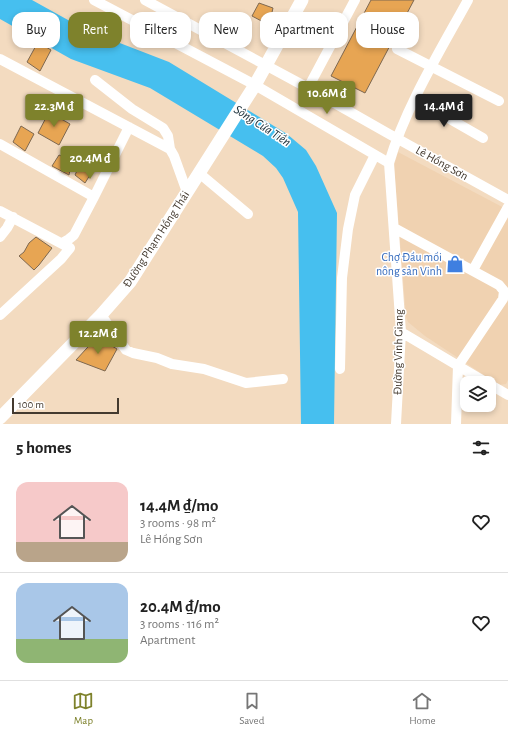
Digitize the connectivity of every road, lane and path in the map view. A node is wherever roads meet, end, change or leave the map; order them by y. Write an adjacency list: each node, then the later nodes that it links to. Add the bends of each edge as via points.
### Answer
1 (94, 0): 11 (street)
2 (145, 0): 8 (street, Lê Hồng Sơn)
3 (302, 0): 8 (main road)
4 (355, 0): 12 (street)
5 (468, 0): 9 (street, Đường Vĩnh Giang)
6 (397, 49): 9 (street)
7 (0, 59): 15 (street)
8 (266, 65): 11 (main road); 12 (street, Lê Hồng Sơn)
9 (432, 66): 13 (street, Đường Vĩnh Giang); 14 (street)
10 (95, 80): 19 (street, via 132,109 163,128 168,136)
11 (255, 85): 20 (street); 22 (main road, Đường Phạm Hồng Thái)
12 (308, 88): 16 (street, Lê Hồng Sơn)
13 (415, 99): 16 (street, Đường Vĩnh Giang); 17 (street)
14 (499, 101)
15 (129, 127): 19 (street); 24 (street)
16 (396, 138): 21 (street, Đường Vĩnh Giang); 25 (street, Lê Hồng Sơn)
17 (483, 138)
18 (0, 144): 24 (street)
19 (170, 149): 23 (street)
20 (375, 155): 21 (street); 38 (street, via 355,195 348,229 342,278)
21 (389, 163): 30 (street, Đường Vĩnh Giang)
22 (199, 173): 23 (main road, Đường Phạm Hồng Thái); 28 (street)
23 (187, 192): 35 (main road, Đường Phạm Hồng Thái, via 130,282)
24 (94, 198): 32 (street, via 74,235)
25 (508, 200)
26 (508, 207): 33 (street)
27 (0, 211): 29 (street)
28 (248, 214)
29 (13, 217): 31 (street); 32 (street)
30 (394, 228): 33 (street); 36 (street, Đường Vĩnh Giang)
31 (0, 237)
32 (62, 243): 34 (street, via 70,248 61,259)
33 (473, 270): 37 (street, via 501,287 505,294)
34 (0, 315)
35 (100, 315): 40 (street, via 126,350 134,353 172,364 204,369 246,383); 43 (main road, Đường Phạm Hồng Thái)
36 (401, 332): 37 (street); 44 (street, Đường Vĩnh Giang)
37 (458, 366): 39 (street); 45 (street)
38 (340, 369)
39 (475, 376)
40 (283, 379)
41 (496, 388): 42 (street)
42 (508, 395)
43 (0, 418)
44 (396, 424)
45 (456, 424)

